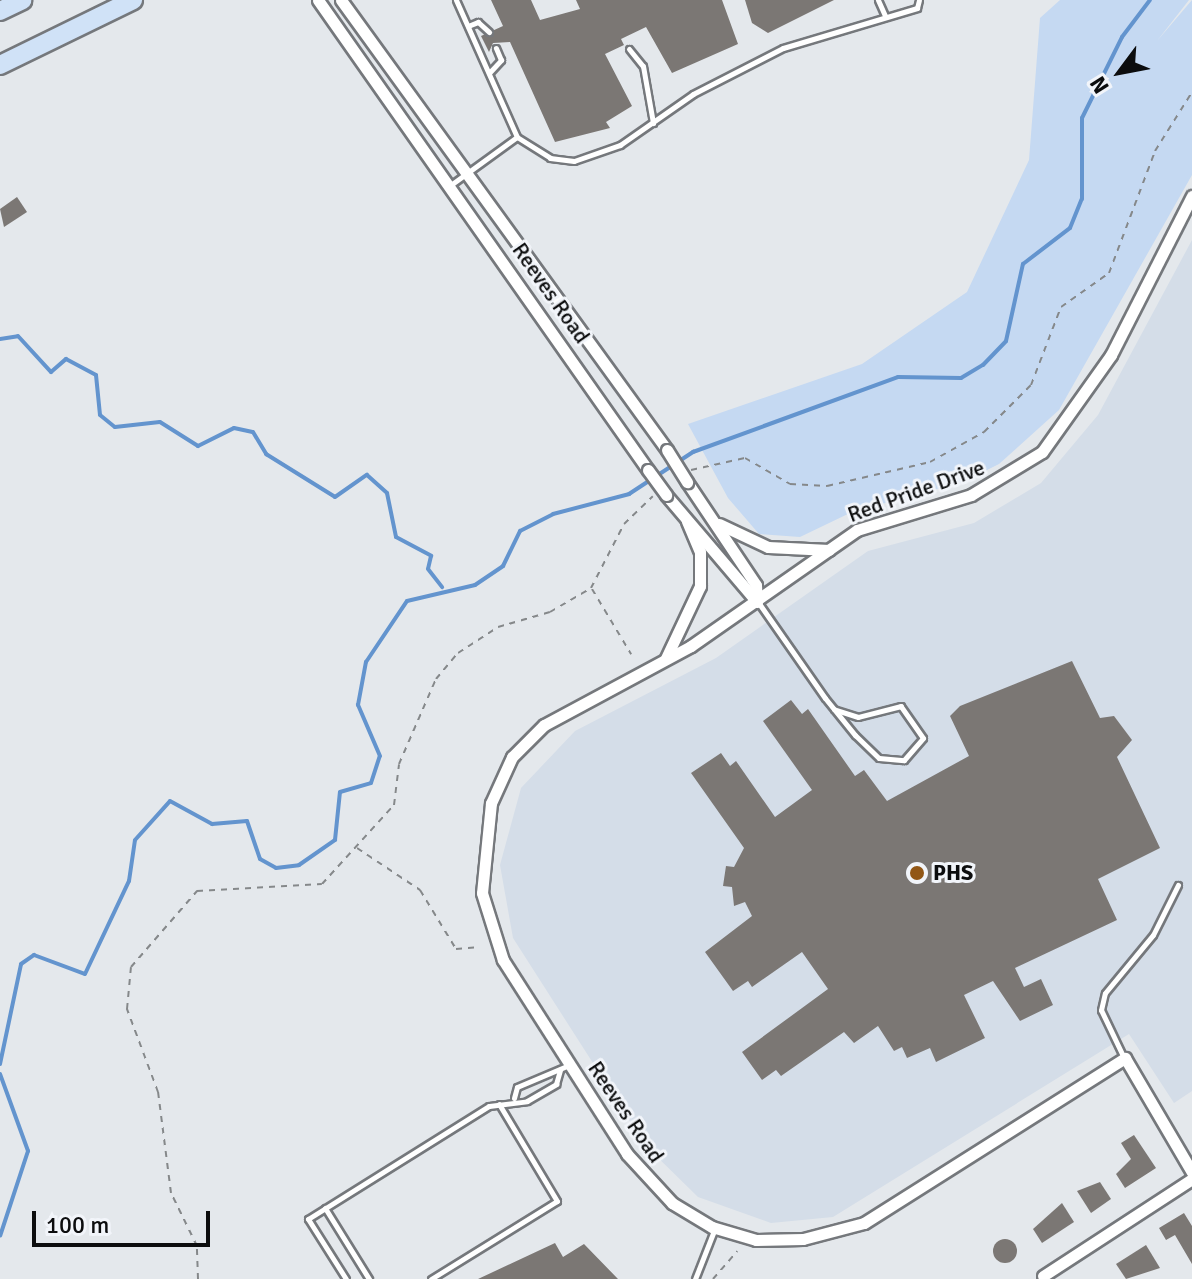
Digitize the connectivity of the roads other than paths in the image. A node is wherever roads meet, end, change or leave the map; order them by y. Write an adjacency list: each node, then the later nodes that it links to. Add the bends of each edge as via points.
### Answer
1 (23, 0): 8 (main road)
2 (133, 0): 14 (main road)
3 (318, 0): 19 (street, Reeves Road)
4 (341, 0): 18 (street, Reeves Road)
5 (456, 0): 10 (lane)
6 (878, 0): 9 (lane)
7 (919, 0): 9 (lane, via 917,8)
8 (0, 11)
9 (885, 16): 16 (lane, via 783,48)
10 (468, 26): 11 (lane, via 478,22); 15 (lane)
11 (489, 32)
12 (496, 48): 15 (lane, via 501,60)
13 (629, 49): 16 (lane, via 643,66)
14 (0, 65)
15 (489, 73): 17 (lane)
16 (653, 123): 17 (lane, via 620,145 574,161 550,158)
17 (517, 137): 18 (lane)
18 (470, 170): 19 (lane); 22 (street, Reeves Road, bridge)
19 (452, 184): 21 (street, Reeves Road, bridge, via 662,494)
20 (1192, 196): 23 (street, Red Pride Drive, via 1088,394 1042,452 997,483 857,530)
21 (687, 521): 24 (street, Reeves Road); 25 (street, via 700,552 700,586)
22 (715, 521): 23 (street, via 768,547); 24 (street, Reeves Road, via 756,585)
23 (829, 550): 24 (street, Red Pride Drive)
24 (757, 602): 25 (street, Reeves Road); 26 (lane)
25 (665, 659): 29 (street, Reeves Road, via 544,725 512,757 491,803 482,893 491,932)
26 (834, 709): 26 (lane, via 893,763 923,738 901,706 858,717)
27 (1178, 885): 28 (lane, via 1153,935 1105,993 1104,1020)
28 (1125, 1058): 32 (street); 35 (street, Reeves Road, via 864,1223 803,1239 756,1240)
29 (565, 1067): 30 (lane, via 546,1069 517,1087); 30 (lane, via 556,1084 527,1101); 35 (street, Reeves Road, via 648,1181)
30 (514, 1098): 31 (lane)
31 (499, 1104): 34 (lane); 39 (lane, via 557,1201)
32 (1192, 1172)
33 (1192, 1179): 36 (street)
34 (325, 1208): 37 (lane, via 308,1219); 38 (lane)
35 (715, 1228): 40 (lane)
36 (1043, 1276)
37 (346, 1279)
38 (369, 1279)
39 (431, 1279)
40 (695, 1279)

